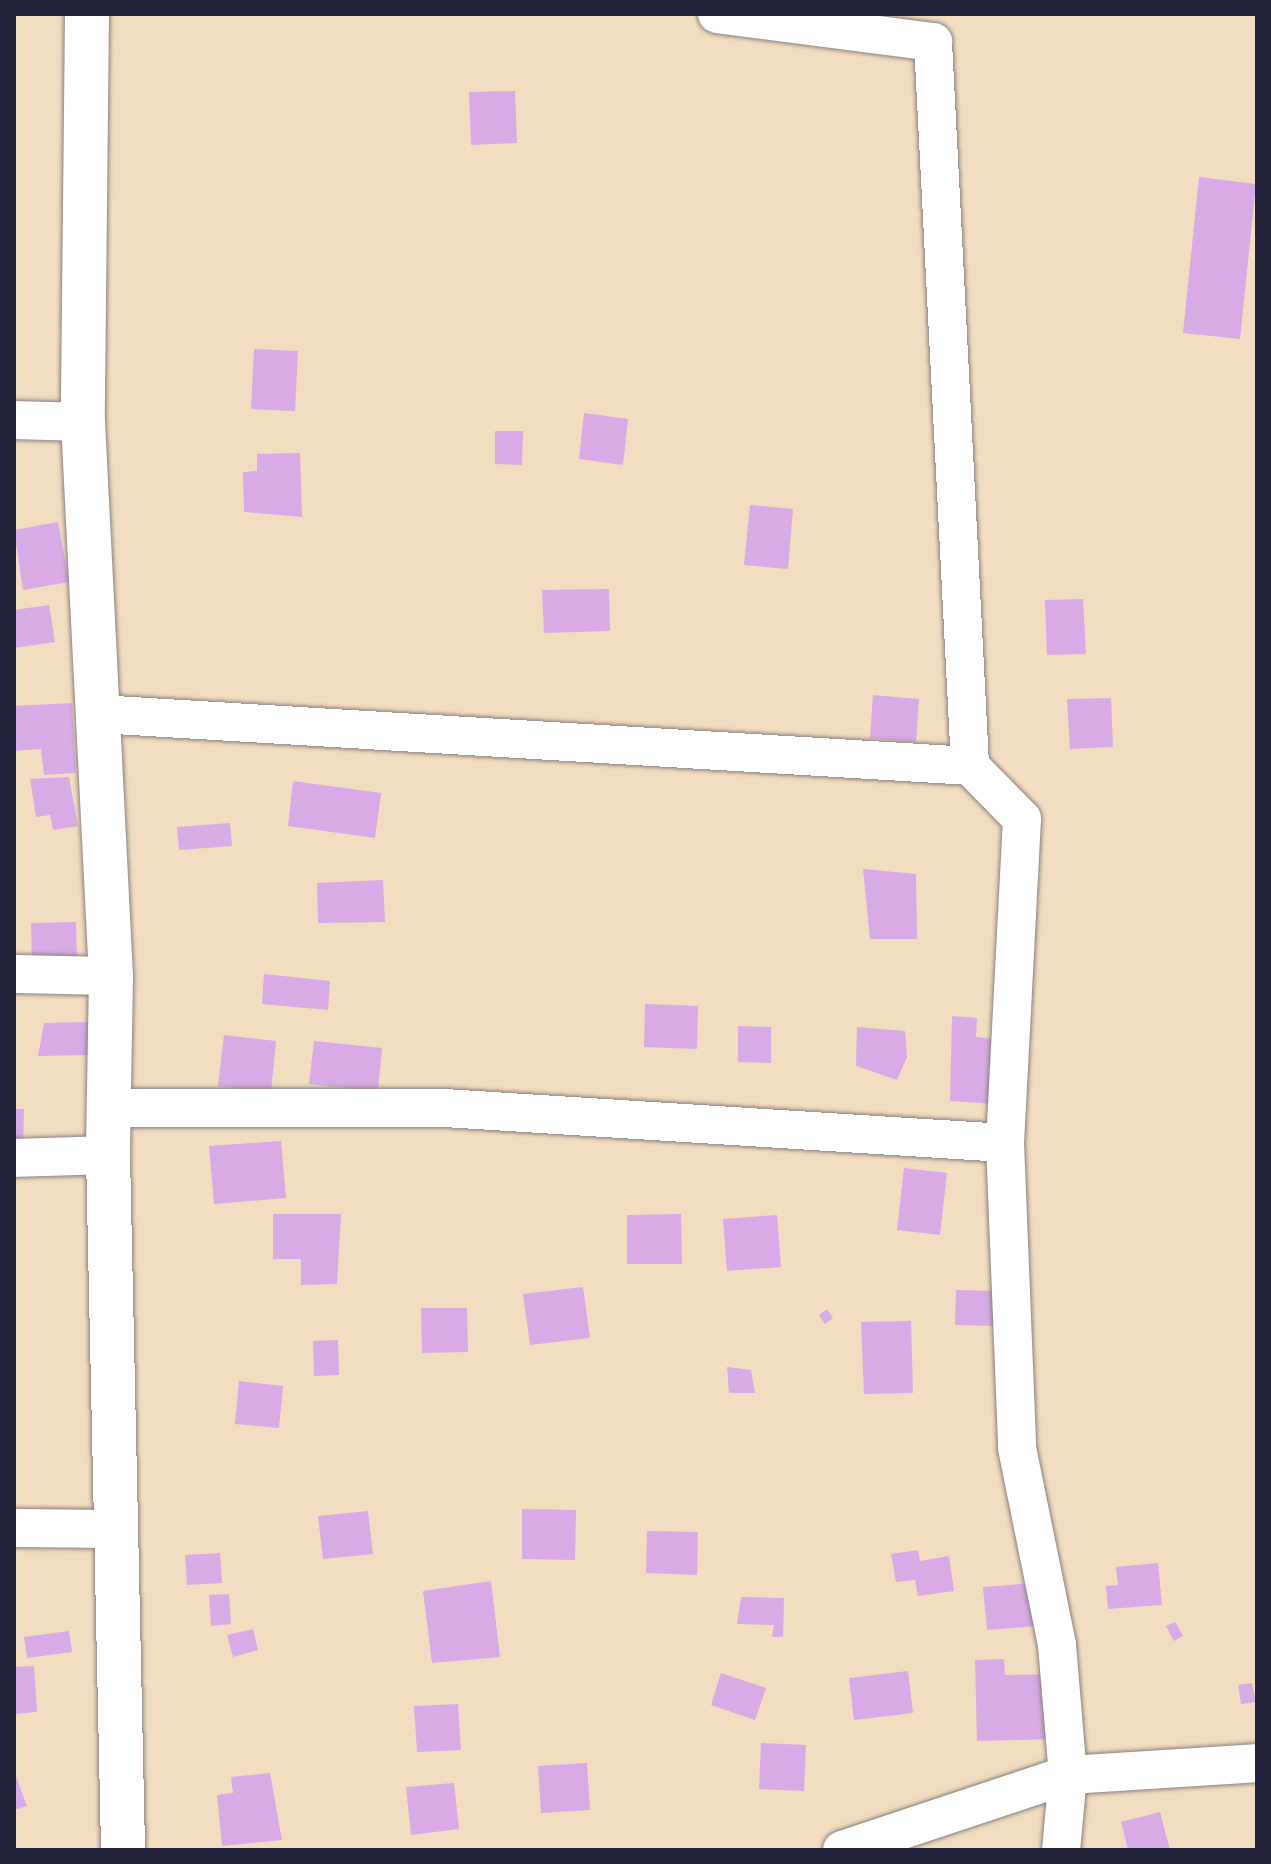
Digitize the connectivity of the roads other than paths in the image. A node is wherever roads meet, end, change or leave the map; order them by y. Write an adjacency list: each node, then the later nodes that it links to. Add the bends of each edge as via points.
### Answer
1 (87, 14): 5 (street)
2 (717, 14): 3 (street)
3 (934, 28): 7 (street)
4 (14, 420): 5 (street)
5 (83, 422): 6 (street)
6 (98, 714): 7 (street); 9 (street)
7 (970, 766): 11 (street, via 1022,819)
8 (14, 974): 9 (street)
9 (111, 976): 10 (street)
10 (109, 1108): 11 (street, via 444,1108); 12 (street)
11 (1005, 1143): 17 (street, via 1017,1448 1057,1645)
12 (108, 1155): 13 (street); 15 (street)
13 (14, 1158)
14 (14, 1528): 15 (street)
15 (116, 1529): 18 (street)
16 (1257, 1763): 17 (street)
17 (1068, 1775): 19 (street); 20 (street)
18 (123, 1850)
19 (842, 1850)
20 (1061, 1850)

